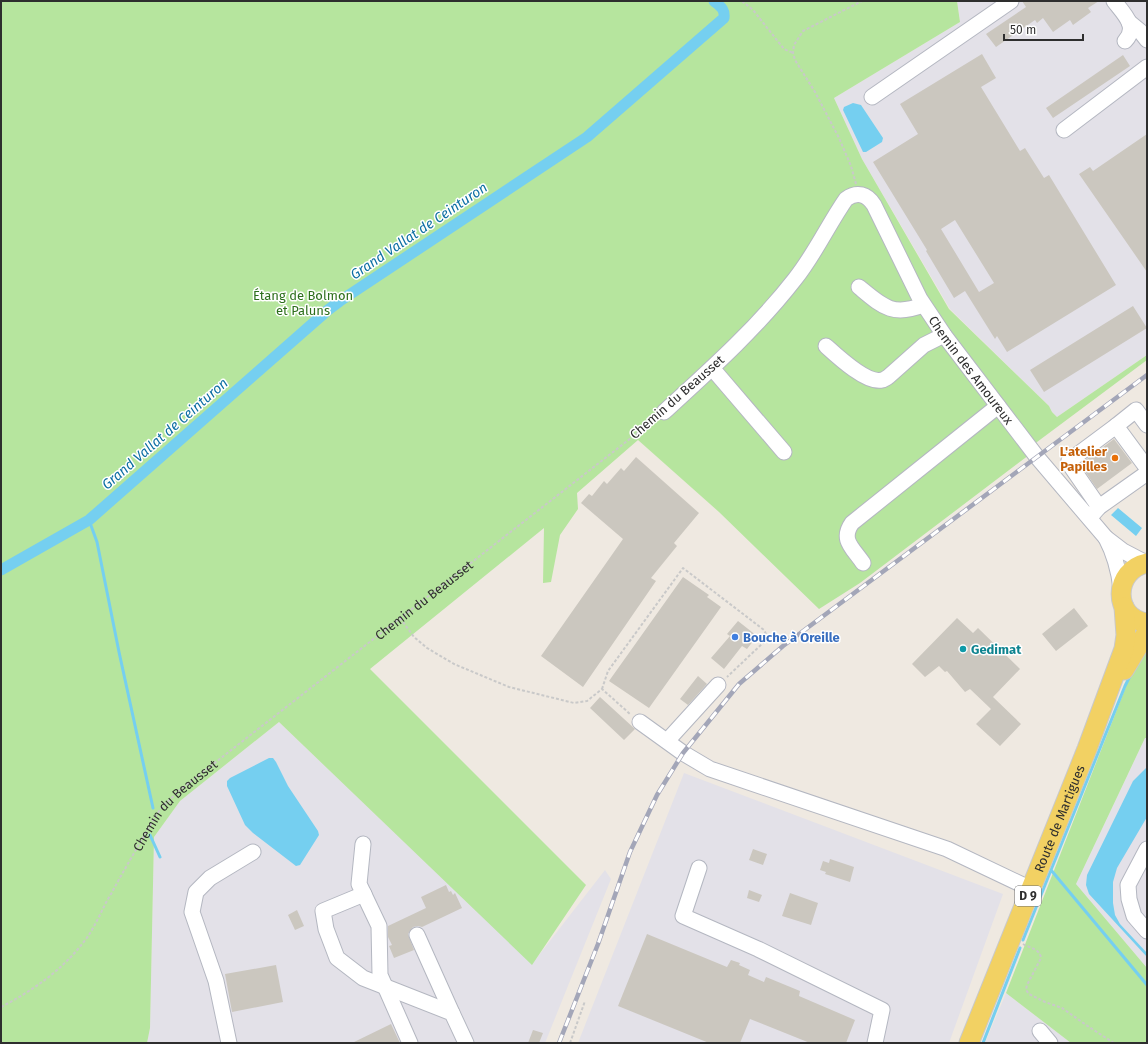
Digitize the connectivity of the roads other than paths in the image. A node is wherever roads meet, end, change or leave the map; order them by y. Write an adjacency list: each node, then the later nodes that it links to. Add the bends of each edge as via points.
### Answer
1 (1011, 1): 7 (street)
2 (1114, 1): 3 (street)
3 (1129, 31): 4 (street, via 1140,31); 5 (street)
4 (1147, 40)
5 (1147, 51)
6 (1147, 67): 8 (street)
7 (872, 97)
8 (1064, 130)
9 (855, 194): 11 (street, Chemin des Amoureux, via 866,196 874,204); 14 (street, Chemin du Beausset, via 846,199 808,261 790,284)
10 (859, 287): 11 (street, via 888,308 902,310)
11 (923, 305): 12 (street, Chemin des Amoureux)
12 (944, 335): 13 (street, via 924,345 882,380 869,378 846,364); 15 (street, Chemin des Amoureux)
13 (826, 346)
14 (712, 368): 17 (street, Chemin du Beausset); 20 (street)
15 (998, 406): 23 (street, Chemin des Amoureux, via 1037,457); 25 (street, via 852,523 846,535 848,542)
16 (1142, 406): 18 (street); 19 (street)
17 (664, 412)
18 (1147, 425)
19 (1116, 426): 21 (street); 23 (street, via 1068,461)
20 (784, 452)
21 (1147, 468)
22 (1147, 473): 23 (street)
23 (1094, 512): 24 (street, Chemin des Amoureux)
24 (1106, 538): 26 (street, Chemin des Amoureux, via 1123,551); 27 (street, Chemin des Amoureux, via 1119,572)
25 (863, 562)
26 (1147, 563): 27 (main road, via 1129,572 1124,580)
27 (1123, 598): 28 (main road, via 1129,614); 33 (main road, Route de Martigues / D 9, via 1126,635 1124,649)
28 (1147, 623)
29 (1147, 632): 33 (main road, Route de Martigues / D 9, via 1125,668)
30 (718, 685): 32 (street)
31 (640, 722): 32 (street)
32 (666, 741): 38 (street, via 710,769 947,849)
33 (1087, 749): 38 (main road, Route de Martigues / D 9)
34 (363, 844): 39 (street, via 359,884)
35 (1147, 850): 40 (street, via 1128,885 1134,916)
36 (253, 852): 45 (street, via 210,878 196,892 192,912 216,981)
37 (699, 868): 48 (street, via 683,916 758,949 882,1010)
38 (1031, 889): 49 (main road, Route de Martigues / D 9)
39 (364, 894): 42 (street, via 379,926 380,975); 42 (street, via 323,911 326,929 337,958 363,978)
40 (1147, 930)
41 (417, 935): 43 (street)
42 (386, 988): 43 (street); 46 (street)
43 (452, 1013): 47 (street)
44 (1040, 1031): 50 (street)
45 (229, 1043)
46 (410, 1043)
47 (466, 1043)
48 (874, 1043)
49 (969, 1043)
50 (1050, 1043)

